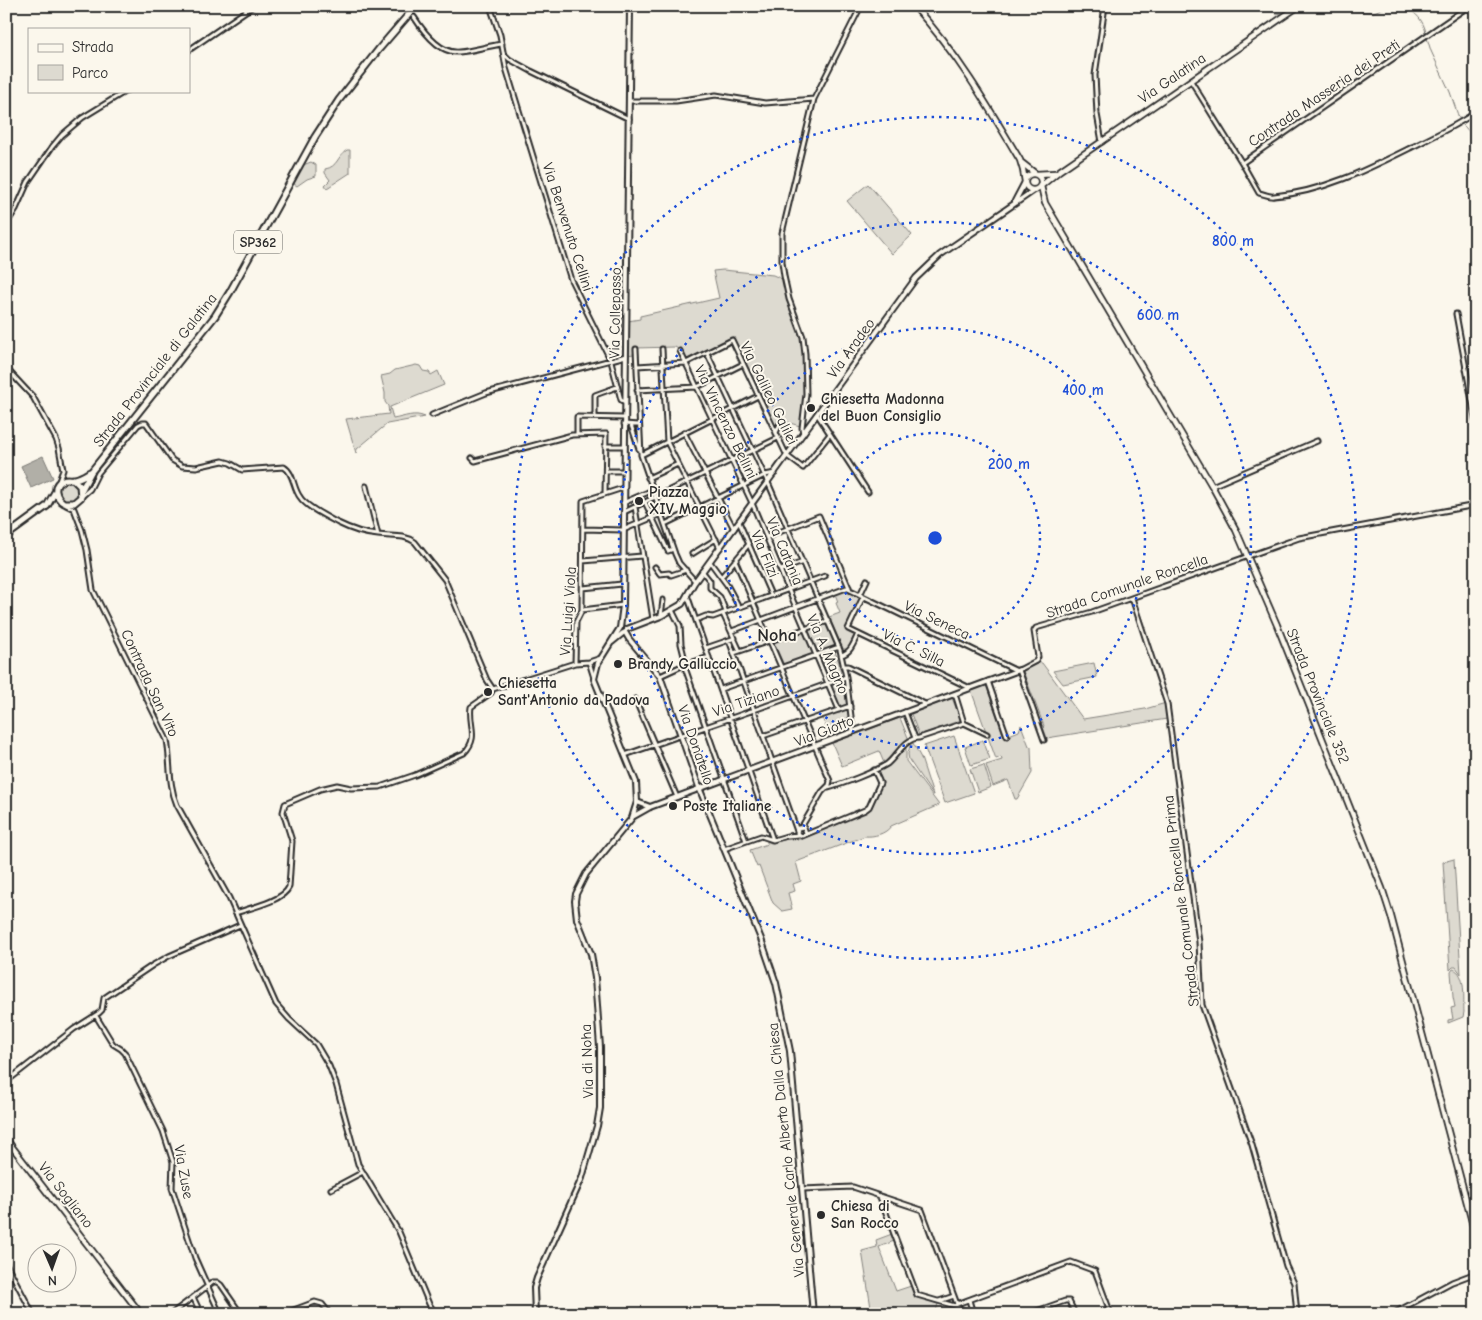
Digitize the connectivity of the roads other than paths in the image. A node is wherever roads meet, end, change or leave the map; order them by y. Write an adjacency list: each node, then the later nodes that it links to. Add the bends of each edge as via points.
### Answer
1 (253, 6): 14 (street)
2 (403, 6): 3 (street)
3 (409, 6)
4 (416, 6): 82 (main road, Strada Provinciale di Galatina / SP362, via 339,100 215,316)
5 (490, 6): 13 (street, Via Benvenuto Cellini)
6 (630, 6): 19 (street, Via Collepasso)
7 (861, 6): 18 (street)
8 (914, 6): 23 (main road, via 959,61)
9 (1105, 6): 22 (street, via 1095,75)
10 (1299, 6): 16 (main road, Via Galatina)
11 (1469, 6): 24 (street, Contrada Masseria dei Preti)
12 (414, 17): 13 (street, via 425,33 450,52)
13 (502, 44): 15 (street, Via Benvenuto Cellini)
14 (190, 49)
15 (503, 52): 21 (street, via 524,67); 39 (street, Via Benvenuto Cellini, via 571,280)
16 (1191, 81): 22 (main road, Via Galatina); 24 (street)
17 (124, 92): 32 (street, via 82,118 52,147 28,182)
18 (814, 98): 19 (street, via 765,103 708,95 676,101); 66 (street, via 781,238 789,300 806,354)
19 (629, 101): 21 (street, Via Collepasso)
20 (1476, 112): 24 (street, Contrada Masseria dei Preti, via 1460,123 1332,184 1272,197 1260,193)
21 (628, 119): 38 (street, Via Collepasso)
22 (1102, 142): 25 (main road, Via Galatina)
23 (1020, 160): 26 (main road); 27 (main road)
24 (1242, 163)
25 (1059, 171): 26 (main road, Via Galatina); 28 (main road, Via Galatina)
26 (1036, 174): 27 (main road, via 1029,175); 28 (main road, via 1041,179)
27 (1025, 182): 29 (main road); 31 (street, Via Aradeo)
28 (1041, 186): 29 (main road); 30 (main road, Strada Provinciale 352)
29 (1032, 191): 30 (main road, Strada Provinciale 352); 31 (street, Via Aradeo)
30 (1045, 203): 93 (main road, Strada Provinciale 352)
31 (1012, 204): 53 (street, Via Aradeo, via 928,265)
32 (6, 225)
33 (1456, 314): 59 (street)
34 (636, 349): 43 (street)
35 (662, 349): 41 (street)
36 (680, 352): 40 (street, Via Vincenzo Bellini)
37 (707, 353): 40 (street); 42 (street, Via Galileo Galilei, via 732,340); 45 (street)
38 (626, 356): 39 (street); 51 (street, Via Collepasso)
39 (611, 361): 46 (street, Via Benvenuto Cellini); 54 (street, via 486,393)
40 (686, 363): 41 (street); 47 (street, Via Vincenzo Bellini)
41 (662, 364): 43 (street); 48 (street)
42 (743, 364): 45 (street); 50 (street, Via Galileo Galilei)
43 (637, 366): 49 (street)
44 (6, 368): 79 (street, via 33,397 50,426 60,448)
45 (718, 376): 47 (street); 52 (street)
46 (617, 387): 51 (street, Via Benvenuto Cellini, via 621,400); 55 (street, via 595,395)
47 (697, 387): 48 (street); 57 (street, Via Vincenzo Bellini)
48 (663, 388): 49 (street); 70 (street)
49 (637, 390): 62 (street)
50 (758, 396): 52 (street); 65 (street, Via Galileo Galilei)
51 (625, 402): 56 (street, Via Collepasso)
52 (734, 408): 57 (street); 73 (street)
53 (817, 414): 66 (street, Via Aradeo); 67 (street)
54 (432, 415)
55 (595, 417): 56 (street); 64 (street, via 577,417)
56 (624, 418): 60 (street, Via Collepasso)
57 (712, 419): 63 (street); 77 (street, Via Vincenzo Bellini)
58 (781, 421): 65 (street)
59 (1476, 423)
60 (624, 424): 61 (street); 72 (street, Via Collepasso)
61 (631, 424): 62 (street); 74 (street)
62 (638, 425): 74 (street)
63 (684, 432): 70 (street); 83 (street)
64 (577, 434): 71 (street, via 606,434); 76 (street, via 475,461)
65 (776, 434): 68 (street, Via Galileo Galilei)
66 (803, 434): 75 (street, Via Aradeo)
67 (830, 434): 75 (street, via 803,468); 97 (street)
68 (778, 438): 73 (street); 75 (street, Via Galileo Galilei)
69 (1317, 441): 93 (street)
70 (667, 442): 74 (street); 78 (street)
71 (606, 446): 72 (street); 80 (street)
72 (624, 446): 81 (street, Via Collepasso)
73 (753, 449): 77 (street); 85 (street)
74 (641, 455): 86 (street)
75 (787, 456): 84 (street, Via Aradeo)
76 (472, 458)
77 (732, 459): 83 (street); 91 (street, Via Vincenzo Bellini)
78 (678, 464): 86 (street); 89 (street)
79 (63, 470): 87 (street); 88 (street)
80 (606, 471): 81 (street); 98 (street)
81 (624, 471): 94 (street, Via Collepasso)
82 (91, 472): 87 (main road); 99 (main road, Strada Provinciale di Galatina / SP362)
83 (705, 473): 89 (street); 101 (street)
84 (775, 473): 85 (street); 90 (street, Via Aradeo)
85 (765, 475): 90 (street); 91 (street)
86 (648, 478): 95 (street)
87 (73, 479): 88 (main road); 99 (main road, via 78,482)
88 (59, 482): 96 (main road)
89 (686, 482): 100 (street); 109 (street)
90 (768, 482): 105 (street, Via Aradeo); 119 (street)
91 (744, 485): 101 (street); 105 (street, Via Vincenzo Bellini)
92 (366, 486): 121 (street)
93 (1212, 486): 130 (main road, Strada Provinciale 352)
94 (623, 488): 98 (street); 104 (street, Via Collepasso)
95 (653, 490): 100 (street); 104 (street)
96 (56, 492): 103 (main road); 107 (main road)
97 (868, 492)
98 (605, 493): 117 (street, Via Luigi Viola, via 583,501)
99 (80, 496): 103 (main road, via 74,503); 111 (street); 121 (street, via 90,489 98,473 138,425 146,423 172,460 182,466 196,467 223,461 242,470 284,467 307,504 344,526)
100 (656, 498): 102 (street); 112 (street)
101 (718, 498): 109 (street); 118 (street)
102 (645, 502): 108 (street); 113 (street)
103 (64, 503): 107 (main road); 111 (street)
104 (623, 503): 110 (street, Via Collepasso)
105 (752, 503): 114 (street, Via Aradeo); 123 (street, Via Catania)
106 (1476, 505): 130 (street, Strada Comunale Roncella, via 1311,535)
107 (46, 506): 122 (main road)
108 (635, 507): 110 (street); 115 (street)
109 (699, 507): 116 (street); 124 (street)
110 (623, 512): 120 (street, Via Collepasso)
111 (76, 513): 236 (street, Contrada San Vito, via 87,550 93,590 167,740 171,791)
112 (661, 514): 113 (street); 116 (street)
113 (652, 518): 115 (street); 126 (street, via 668,551)
114 (739, 522): 118 (street, Via Aradeo); 125 (street, Via Filzi)
115 (638, 524): 120 (street); 129 (street)
116 (665, 524): 126 (street)
117 (584, 529): 120 (street); 133 (street, Via Luigi Viola)
118 (734, 529): 127 (street, Via Aradeo)
119 (789, 529): 123 (street); 135 (street); 146 (street, via 819,516)
120 (623, 530): 131 (street, Via Collepasso)
121 (378, 535): 195 (street, via 410,538 439,570)
122 (6, 536)
123 (767, 537): 138 (street, Via Catania)
124 (716, 540): 127 (street); 128 (street)
125 (749, 544): 132 (street); 150 (street, Via Filzi)
126 (673, 548): 137 (street)
127 (720, 548): 134 (street, Via Aradeo)
128 (692, 554)
129 (642, 556): 131 (street); 163 (street)
130 (1248, 556): 152 (street, Strada Comunale Roncella); 246 (main road, Strada Provinciale 352, via 1392,916)
131 (622, 558): 133 (street); 145 (street, Via Collepasso)
132 (735, 560): 141 (street); 155 (street)
133 (583, 561): 147 (street, Via Luigi Viola)
134 (710, 562): 139 (street, Via Aradeo); 141 (street)
135 (802, 562): 138 (street); 144 (street)
136 (655, 568): 137 (street, via 660,574 671,575)
137 (686, 570): 142 (street)
138 (781, 570): 148 (street, Via Catania)
139 (702, 571): 142 (street, Via Aradeo); 161 (street, via 710,582 710,588 720,597)
140 (825, 576): 144 (street)
141 (722, 577): 157 (street)
142 (695, 580): 149 (street, Via Aradeo)
143 (867, 580): 151 (street)
144 (811, 581): 148 (street); 153 (street)
145 (622, 584): 147 (street); 156 (street, Via Collepasso)
146 (849, 587): 151 (street, Via Seneca); 153 (street)
147 (583, 588): 159 (street, Via Luigi Viola)
148 (789, 589): 150 (street); 158 (street, Via Catania)
149 (686, 594): 160 (street, Via Aradeo, via 682,604); 164 (street)
150 (771, 595): 155 (street)
151 (862, 596): 170 (street, Via C. Silla, via 848,629); 187 (street, Via Seneca)
152 (1132, 598): 187 (street, Strada Comunale Roncella, via 1036,628 1038,657 1033,664); 271 (street, Strada Comunale Roncella Prima, via 1167,704 1199,942 1202,1005 1252,1145 1286,1266 1294,1283)
153 (819, 599): 158 (street); 166 (street)
154 (663, 600): 162 (street)
155 (753, 602): 157 (street); 165 (street)
156 (623, 605): 159 (street); 168 (street, Via Collepasso, via 621,621)
157 (739, 607): 161 (street)
158 (796, 607): 165 (street); 167 (street, Via A. Magno)
159 (582, 610): 183 (street, Via Luigi Viola, via 576,622)
160 (672, 610): 162 (street); 184 (street, via 680,626)
161 (724, 613): 164 (street); 169 (street)
162 (661, 616): 163 (street)
163 (653, 619): 168 (street)
164 (696, 620): 175 (street)
165 (761, 620): 169 (street); 173 (street)
166 (828, 620): 167 (street); 174 (street)
167 (806, 629): 173 (street); 179 (street, Via A. Magno)
168 (624, 630): 181 (street); 188 (street, Via Donatello)
169 (732, 631): 171 (street)
170 (858, 634): 178 (street, via 847,654); 194 (street, Via C. Silla)
171 (735, 638): 172 (street); 176 (street)
172 (729, 640): 175 (street); 177 (street)
173 (771, 642): 176 (street); 186 (street)
174 (839, 647): 178 (street); 179 (street)
175 (706, 648): 180 (street)
176 (740, 651): 177 (street)
177 (734, 653): 192 (street)
178 (841, 655): 185 (street)
179 (817, 656): 186 (street); 193 (street, Via A. Magno)
180 (709, 657): 184 (street); 196 (street)
181 (600, 658): 182 (street); 190 (street)
182 (589, 662): 183 (street); 190 (street)
183 (575, 663): 195 (street)
184 (685, 664): 188 (street); 208 (street)
185 (843, 666): 189 (street); 200 (street)
186 (782, 668): 192 (street); 198 (street)
187 (1018, 670): 191 (street, Via Giotto); 215 (street)
188 (660, 676): 211 (street, Via Donatello)
189 (846, 678): 193 (street, Via Tiziano); 201 (street)
190 (594, 679): 218 (street)
191 (988, 681): 194 (street, Via Giotto); 213 (street)
192 (744, 682): 196 (street); 202 (street)
193 (828, 684): 198 (street, Via Tiziano); 203 (street, Via A. Magno)
194 (970, 688): 197 (street, Via Giotto)
195 (493, 689): 236 (street, via 471,707 473,734 464,753 380,787 337,785 285,804 283,812 292,841 287,891 279,898)
196 (721, 690): 205 (street)
197 (955, 694): 200 (street, Via Giotto); 207 (street)
198 (795, 697): 202 (street, Via Tiziano); 206 (street)
199 (635, 699): 216 (street)
200 (926, 705): 204 (street, Via Giotto)
201 (850, 706): 203 (street); 209 (street)
202 (754, 709): 205 (street, Via Tiziano); 212 (street)
203 (839, 710): 206 (street)
204 (905, 712): 209 (street, Via Giotto); 214 (street)
205 (731, 718): 208 (street, Via Tiziano); 221 (street)
206 (806, 722): 212 (street); 217 (street)
207 (964, 723): 210 (street); 214 (street)
208 (706, 726): 211 (street, Via Tiziano); 222 (street)
209 (853, 732): 217 (street, Via Giotto)
210 (987, 734)
211 (681, 735): 216 (street, Via Tiziano); 224 (street, Via Donatello)
212 (763, 736): 219 (street)
213 (1007, 736)
214 (915, 738): 220 (street, via 886,764)
215 (1044, 740)
216 (654, 745): 218 (street, Via Tiziano); 225 (street)
217 (816, 746): 219 (street, Via Giotto); 223 (street, via 830,780)
218 (625, 755): 226 (street, via 636,782)
219 (772, 763): 221 (street, Via Giotto); 230 (street)
220 (874, 770): 223 (street); 231 (street, via 880,783 869,807)
221 (750, 771): 222 (street, Via Giotto); 233 (street)
222 (725, 780): 224 (street, Via Giotto); 234 (street)
223 (828, 788): 229 (street, via 822,792)
224 (700, 790): 225 (street, Via Giotto); 235 (street, Via Donatello)
225 (678, 797): 227 (street, Via Giotto)
226 (637, 802): 227 (street); 228 (street)
227 (650, 807): 228 (street, Via Giotto)
228 (632, 818): 265 (street, Via di Noha, via 586,874 576,894 577,919 593,965 600,1047 600,1108 582,1178 537,1278)
229 (802, 826): 230 (street); 231 (street)
230 (797, 830): 232 (street)
231 (806, 833): 232 (street)
232 (799, 835): 233 (street)
233 (773, 840): 234 (street, via 761,836)
234 (746, 841): 235 (street)
235 (723, 850): 238 (street, Via Donatello)
236 (235, 913): 237 (street, Contrada San Vito)
237 (240, 925): 239 (street, via 153,965 104,998 102,1010); 242 (street, Contrada San Vito, via 276,1004 316,1044 329,1066)
238 (768, 957): 244 (street, Via Generale Carlo Alberto Dalla Chiesa, via 789,1042)
239 (96, 1016): 240 (street, via 74,1029); 249 (street, Via Zuse, via 112,1044 125,1053 163,1131 173,1162 172,1188 195,1258)
240 (6, 1082)
241 (6, 1139): 257 (main road, Via Sogliano)
242 (363, 1172): 243 (street); 264 (street, Contrada San Vito, via 399,1232 429,1304)
243 (331, 1189)
244 (802, 1189): 245 (street, via 849,1187); 266 (street, Via Generale Carlo Alberto Dalla Chiesa)
245 (879, 1197): 250 (street, via 922,1210); 253 (street, via 917,1294)
246 (1476, 1237)
247 (6, 1263): 256 (street)
248 (1476, 1273): 272 (street)
249 (208, 1285): 251 (street); 260 (street, Via Zuse); 261 (street, via 213,1282 221,1285)
250 (954, 1296): 253 (street); 254 (street)
251 (193, 1297): 258 (street); 259 (street)
252 (969, 1300): 254 (street); 267 (street); 270 (street, via 1071,1262 1095,1271)
253 (939, 1301): 254 (street)
254 (956, 1305): 267 (street)
255 (289, 1313): 262 (street); 263 (street, via 315,1302 322,1304)
256 (33, 1314)
257 (140, 1314)
258 (171, 1314)
259 (201, 1314)
260 (220, 1314)
261 (241, 1314)
262 (283, 1314)
263 (330, 1314)
264 (444, 1314)
265 (535, 1314)
266 (813, 1314)
267 (972, 1314)
268 (1028, 1314): 269 (street, via 1069,1301)
269 (1075, 1314)
270 (1111, 1314)
271 (1297, 1314)
272 (1392, 1314)

